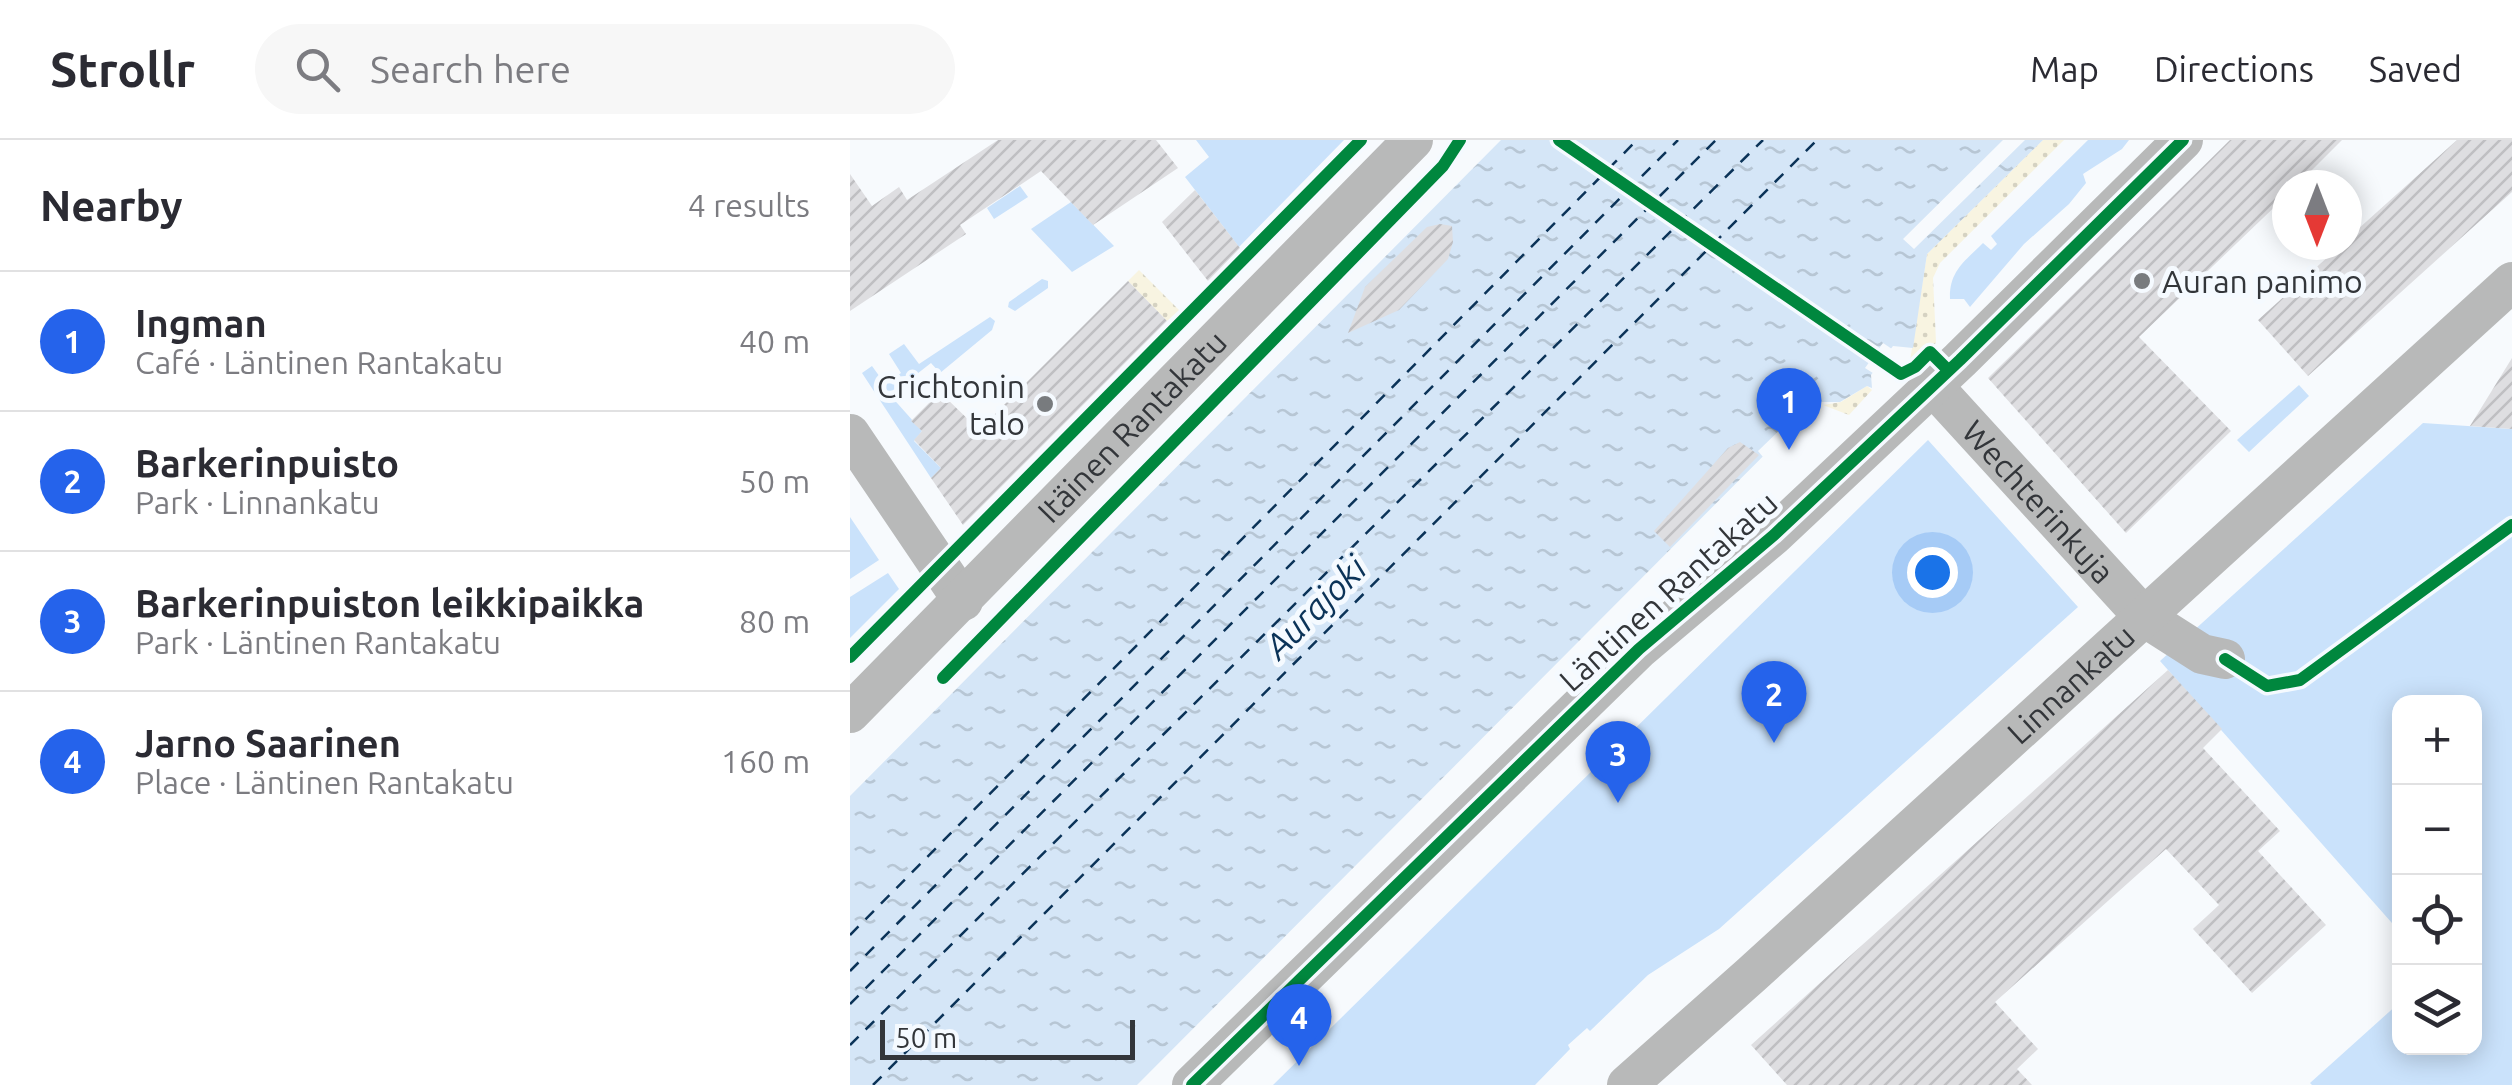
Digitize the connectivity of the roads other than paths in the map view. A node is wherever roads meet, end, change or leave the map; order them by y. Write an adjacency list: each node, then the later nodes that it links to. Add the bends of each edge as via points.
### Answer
1 (1414, 140): 6 (street, Itäinen Rantakatu)
2 (2182, 140): 4 (street, Läntinen Rantakatu)
3 (2512, 282): 7 (street, Linnankatu)
4 (1932, 385): 7 (street, Wechterinkuja); 10 (street, Läntinen Rantakatu, via 1639,649)
5 (850, 434): 6 (street)
6 (963, 601): 9 (street, Itäinen Rantakatu)
7 (2144, 617): 8 (street, Wechterinkuja, via 2202,654); 11 (street, Linnankatu)
8 (2225, 659)
9 (850, 713)
10 (1192, 1085)
11 (1627, 1085)

